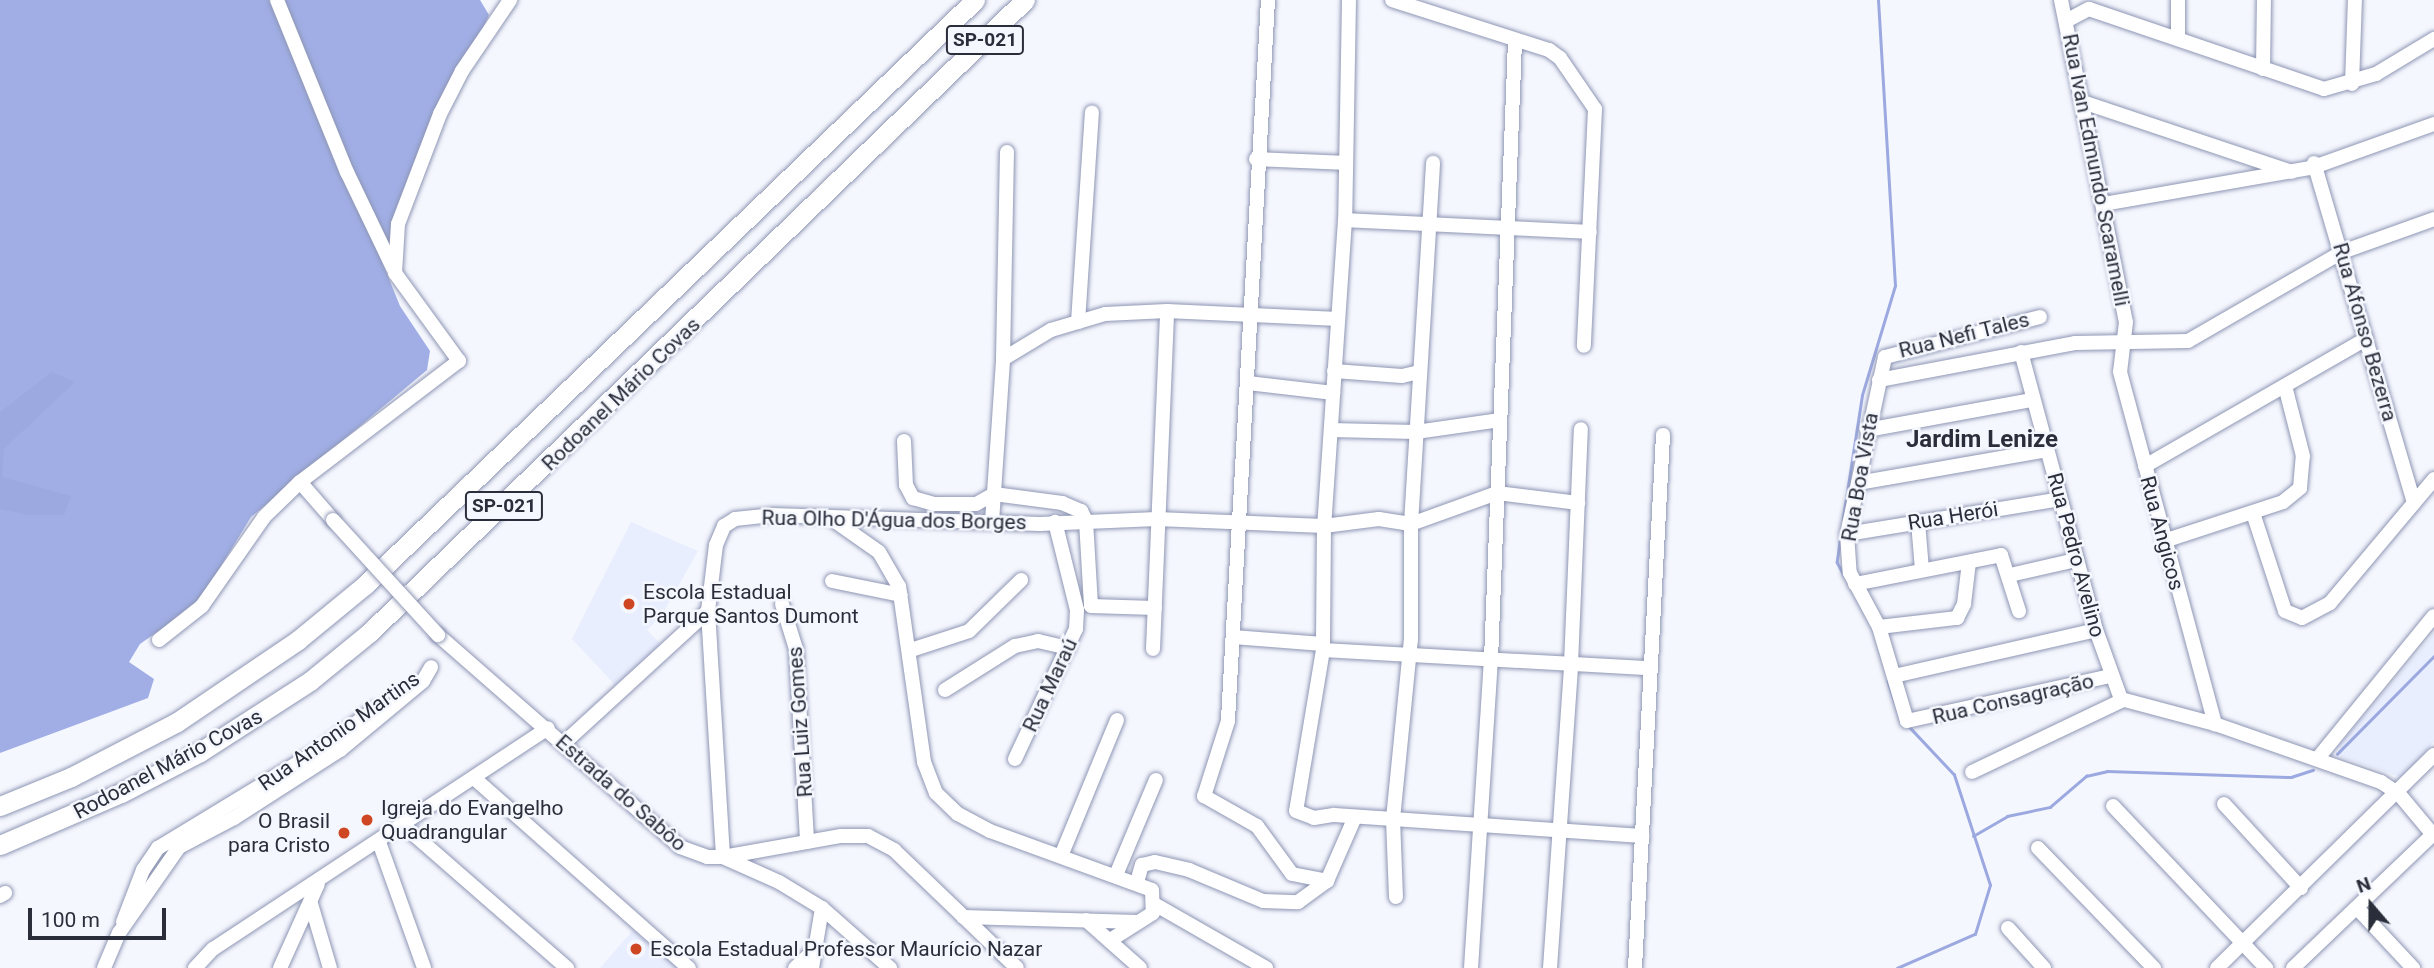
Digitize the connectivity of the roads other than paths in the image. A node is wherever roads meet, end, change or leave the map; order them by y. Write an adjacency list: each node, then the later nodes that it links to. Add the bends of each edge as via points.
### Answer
1 (277, 0): 35 (street, via 347,172)
2 (510, 0): 35 (street, via 462,71 440,114 398,224)
3 (975, 0): 126 (highway, Rodoanel Mário Covas / SP-021, via 356,593 287,648 177,722 71,777)
4 (1025, 0): 137 (highway, Rodoanel Mário Covas / SP-021, via 370,632 310,681 200,752 96,805)
5 (1268, 0): 23 (street)
6 (1349, 0): 24 (street)
7 (1392, 0): 16 (street)
8 (2060, 0): 13 (street, Rua Ivan Edmundo Scaramelli)
9 (2178, 0): 14 (street)
10 (2264, 0): 17 (street)
11 (2355, 0): 18 (street)
12 (2089, 5): 13 (street); 14 (street)
13 (2066, 21): 19 (street, Rua Ivan Edmundo Scaramelli)
14 (2178, 38): 17 (street)
15 (2434, 39): 18 (street)
16 (1515, 40): 32 (street); 33 (street, via 1560,58 1595,109)
17 (2263, 69): 18 (street, via 2324,89)
18 (2353, 84)
19 (2083, 102): 27 (street); 28 (street, Rua Ivan Edmundo Scaramelli)
20 (1092, 112): 40 (street)
21 (2434, 124): 26 (street)
22 (1007, 152): 46 (street)
23 (1256, 159): 24 (street); 37 (street)
24 (1346, 163): 30 (street)
25 (1433, 163): 31 (street)
26 (2314, 165): 27 (street); 34 (street, Rua Afonso Bezerra)
27 (2293, 172): 28 (street)
28 (2104, 204): 42 (street, Rua Ivan Edmundo Scaramelli, via 2126,322)
29 (2434, 219): 34 (street)
30 (1345, 220): 31 (street); 39 (street)
31 (1429, 224): 32 (street); 48 (street)
32 (1508, 228): 33 (street); 54 (street)
33 (1590, 232): 43 (street)
34 (2342, 252): 41 (street, Rua Afonso Bezerra); 42 (street, via 2188,341)
35 (395, 273): 64 (street, via 458,361)
36 (1167, 311): 37 (street); 40 (street, via 1105,314); 73 (street)
37 (1250, 316): 39 (street); 50 (street)
38 (2040, 317): 45 (street, Rua Nefi Tales)
39 (1338, 319): 47 (street)
40 (1078, 322): 46 (street, via 1051,330)
41 (2366, 339): 51 (street); 70 (street, Rua Afonso Bezerra)
42 (2125, 341): 44 (street); 62 (street, Rua Angicos, via 2120,372)
43 (1584, 346)
44 (2021, 352): 49 (street); 53 (street, Rua Pedro Avelino)
45 (1889, 354): 49 (street, Rua Boa Vista)
46 (1003, 359): 66 (street)
47 (1334, 371): 48 (street, via 1402,376); 52 (street)
48 (1420, 372): 58 (street)
49 (1880, 380): 57 (street, Rua Boa Vista)
50 (1248, 383): 52 (street); 78 (street)
51 (2285, 386): 62 (street); 71 (street, via 2304,479 2294,495)
52 (1333, 393): 56 (street)
53 (2032, 400): 57 (street); 61 (street, Rua Pedro Avelino)
54 (1500, 420): 58 (street); 67 (street)
55 (1581, 429): 69 (street)
56 (1331, 430): 58 (street); 80 (street)
57 (1867, 430): 65 (street, Rua Boa Vista)
58 (1416, 432): 79 (street)
59 (1663, 435): 108 (street)
60 (904, 441): 66 (street, via 906,485 913,498 934,504 976,504)
61 (2047, 450): 65 (street); 68 (street, Rua Pedro Avelino)
62 (2145, 466): 82 (street, Rua Angicos)
63 (2434, 479): 70 (street)
64 (300, 482): 99 (street, via 264,517 202,606); 103 (street, Estrada do Sabôo, bridge)
65 (1858, 483): 81 (street, Rua Boa Vista)
66 (994, 494): 74 (street, via 1062,503 1081,512); 75 (street)
67 (1497, 494): 69 (street); 79 (street); 106 (street)
68 (2060, 499): 77 (street, Rua Herói); 83 (street, Rua Pedro Avelino)
69 (1578, 503): 107 (street)
70 (2414, 503): 71 (street, via 2330,603 2302,618 2285,611)
71 (2253, 513): 82 (street)
72 (831, 519): 75 (street, Rua Olho D'Água dos Borges); 90 (street, via 879,552 891,566); 93 (street, Rua Olho D'Água dos Borges, via 752,516 724,526 716,545)
73 (1157, 519): 74 (street, Rua Olho D'Água dos Borges); 78 (street, Rua Olho D'Água dos Borges); 92 (street)
74 (1086, 521): 76 (street, Rua Olho D'Água dos Borges); 92 (street, via 1091,606)
75 (992, 522): 76 (street, Rua Olho D'Água dos Borges)
76 (1055, 522): 101 (street, Rua Maraú, via 1077,610)
77 (1917, 522): 81 (street, Rua Herói); 85 (street)
78 (1242, 523): 80 (street, Rua Olho D'Água dos Borges); 98 (street)
79 (1411, 524): 80 (street, Rua Olho D'Água dos Borges, via 1379,519); 105 (street)
80 (1324, 526): 100 (street)
81 (1847, 534): 89 (street, Rua Boa Vista, via 1847,559)
82 (2164, 541): 115 (street, Rua Angicos)
83 (2076, 560): 86 (street); 97 (street, Rua Pedro Avelino)
84 (1969, 562): 85 (street); 86 (street, via 2001,555); 96 (street, via 1964,604 1957,618)
85 (1922, 570): 89 (street)
86 (2010, 576): 94 (street)
87 (1021, 580): 104 (street, via 969,631)
88 (832, 581): 90 (street)
89 (1855, 584): 96 (street, Rua Boa Vista)
90 (901, 595): 104 (street)
91 (782, 604): 136 (street, Rua Luiz Gomes, via 794,633)
92 (1155, 608): 102 (street)
93 (708, 611): 117 (street); 140 (street)
94 (2019, 611)
95 (2434, 616): 119 (street)
96 (1879, 628): 109 (street, Rua Boa Vista)
97 (2096, 630): 109 (street); 110 (street, Rua Pedro Avelino)
98 (1233, 637): 100 (street); 142 (street, via 1228,721 1204,796 1257,826 1292,874)
99 (159, 640)
100 (1324, 647): 105 (street); 128 (street, via 1296,811 1314,818)
101 (1068, 648): 111 (street, via 1038,642 1016,646); 120 (street, Rua Maraú)
102 (1153, 649)
103 (454, 650): 116 (street, Estrada do Sabôo); 159 (street, Rua Antonio Martins, via 324,747 158,848 143,870)
104 (911, 650): 139 (street, via 924,762 942,800 990,831)
105 (1407, 655): 106 (street); 129 (street)
106 (1490, 660): 107 (street); 131 (street)
107 (1571, 664): 108 (street); 132 (street)
108 (1650, 668): 134 (street)
109 (1895, 676): 114 (street, Rua Boa Vista, via 1904,718)
110 (2110, 676): 112 (street); 114 (street, Rua Consagração)
111 (945, 690)
112 (2123, 700): 115 (street); 121 (street)
113 (1117, 720): 139 (street)
114 (1916, 722)
115 (2215, 724): 119 (street)
116 (548, 728): 117 (street, Estrada do Sabôo); 122 (street)
117 (565, 743): 140 (street, Estrada do Sabôo, via 680,847 707,858)
118 (2434, 755): 124 (street)
119 (2318, 758): 124 (street, via 2381,782)
120 (1015, 759)
121 (1972, 772)
122 (474, 778): 130 (street); 164 (street)
123 (1156, 779): 141 (street)
124 (2399, 794): 133 (street); 145 (street)
125 (2224, 804): 145 (street)
126 (0, 806)
127 (2113, 806): 156 (street)
128 (1355, 817): 129 (street); 142 (street)
129 (1393, 819): 131 (street); 146 (street)
130 (403, 825): 135 (street); 163 (street)
131 (1481, 826): 132 (street); 171 (street)
132 (1561, 831): 134 (street); 172 (street)
133 (2433, 835): 150 (street)
134 (1642, 836): 173 (street)
135 (379, 842): 144 (street); 158 (street)
136 (807, 842): 140 (street, Estrada do Sabôo); 151 (street, Estrada do Sabôo, via 854,835 882,842)
137 (0, 845)
138 (2038, 848): 175 (street)
139 (1061, 856): 141 (street)
140 (723, 857): 149 (street, via 779,882)
141 (1116, 875): 143 (street)
142 (1327, 881): 143 (street, via 1309,897 1289,904 1263,901 1189,870 1155,862 1142,865)
143 (1137, 882): 148 (street, via 1152,890)
144 (318, 884): 147 (street); 160 (street, via 213,948)
145 (2301, 888): 156 (street)
146 (1396, 897)
147 (311, 904): 161 (street); 162 (street)
148 (1156, 905): 153 (street, via 1149,917); 170 (street)
149 (821, 908): 157 (street); 167 (street)
150 (2358, 909): 178 (street); 179 (street)
151 (963, 917): 152 (street); 168 (street, Estrada do Sabôo)
152 (1086, 919): 153 (street); 155 (street)
153 (1138, 922): 155 (street)
154 (2008, 928): 174 (street)
155 (1111, 939): 169 (street)
156 (2243, 944): 176 (street); 177 (street)
157 (813, 951): 165 (street); 166 (street)
158 (425, 967)
159 (104, 968)
160 (195, 968)
161 (280, 968)
162 (330, 968)
163 (567, 968)
164 (689, 968)
165 (795, 968)
166 (812, 968)
167 (890, 968)
168 (1017, 968)
169 (1140, 968)
170 (1266, 968)
171 (1471, 968)
172 (1550, 968)
173 (1635, 968)
174 (2045, 968)
175 (2154, 968)
176 (2217, 968)
177 (2266, 968)
178 (2294, 968)
179 (2413, 968)

